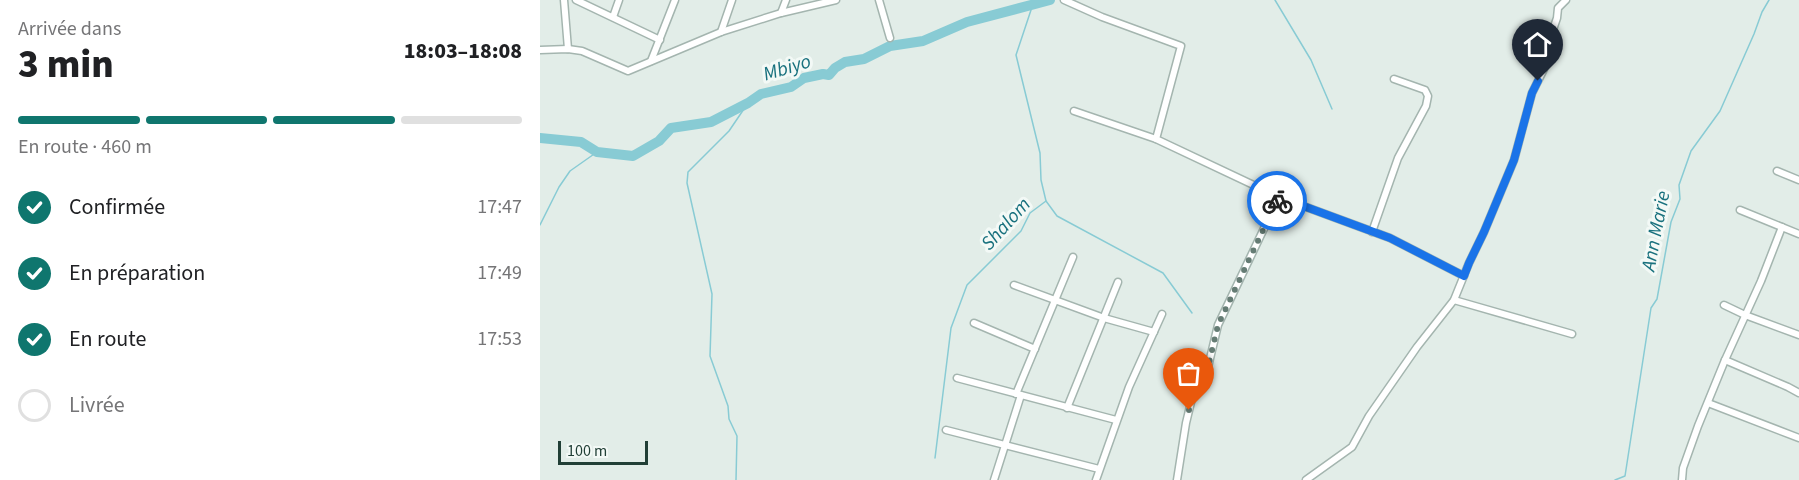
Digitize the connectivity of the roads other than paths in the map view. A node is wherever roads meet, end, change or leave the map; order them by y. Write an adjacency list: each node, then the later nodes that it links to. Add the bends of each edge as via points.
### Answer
1 (564, 0): 16 (street)
2 (576, 0): 12 (street)
3 (619, 0): 12 (street)
4 (675, 0): 15 (street)
5 (732, 0): 13 (street)
6 (786, 0): 11 (street)
7 (837, 0): 11 (street)
8 (879, 0): 14 (street)
9 (1064, 0): 21 (street, via 1180,45)
10 (1566, 0): 30 (street, via 1558,8 1544,69 1532,93 1514,160)
11 (781, 13): 13 (street)
12 (613, 18): 15 (street)
13 (721, 32): 18 (street)
14 (890, 38)
15 (660, 40): 18 (street)
16 (567, 49): 17 (street); 18 (street, via 582,51 628,71)
17 (540, 50)
18 (650, 61)
19 (1394, 79): 27 (street, via 1425,90 1428,96 1398,158)
20 (1074, 111): 21 (street)
21 (1156, 139): 24 (street)
22 (1777, 171): 23 (street)
23 (1799, 180)
24 (1279, 197): 27 (street); 57 (street, via 1218,325 1208,367 1192,398)
25 (1740, 210): 26 (street)
26 (1782, 227): 28 (street); 37 (street)
27 (1372, 232): 30 (street)
28 (1799, 234)
29 (1073, 257): 34 (street)
30 (1464, 276): 33 (street)
31 (1118, 282): 38 (street)
32 (1014, 285): 34 (street)
33 (1454, 300): 41 (street); 58 (street, via 1369,416 1352,447)
34 (1055, 301): 38 (street); 43 (street)
35 (1724, 305): 37 (street)
36 (1162, 314): 40 (street)
37 (1745, 315): 42 (street); 44 (street)
38 (1104, 318): 40 (street); 49 (street)
39 (974, 323): 43 (street)
40 (1155, 332): 50 (street)
41 (1572, 334)
42 (1799, 335)
43 (1035, 349): 47 (street)
44 (1725, 360): 46 (street); 48 (street)
45 (957, 378): 47 (street)
46 (1799, 393)
47 (1018, 395): 49 (street); 53 (street)
48 (1708, 403): 52 (street); 59 (street)
49 (1067, 408): 50 (street)
50 (1116, 420): 54 (street)
51 (946, 430): 53 (street)
52 (1799, 438)
53 (1004, 445): 54 (street); 55 (street)
54 (1100, 469): 56 (street)
55 (994, 480)
56 (1096, 480)
57 (1177, 480)
58 (1306, 480)
59 (1682, 480)

